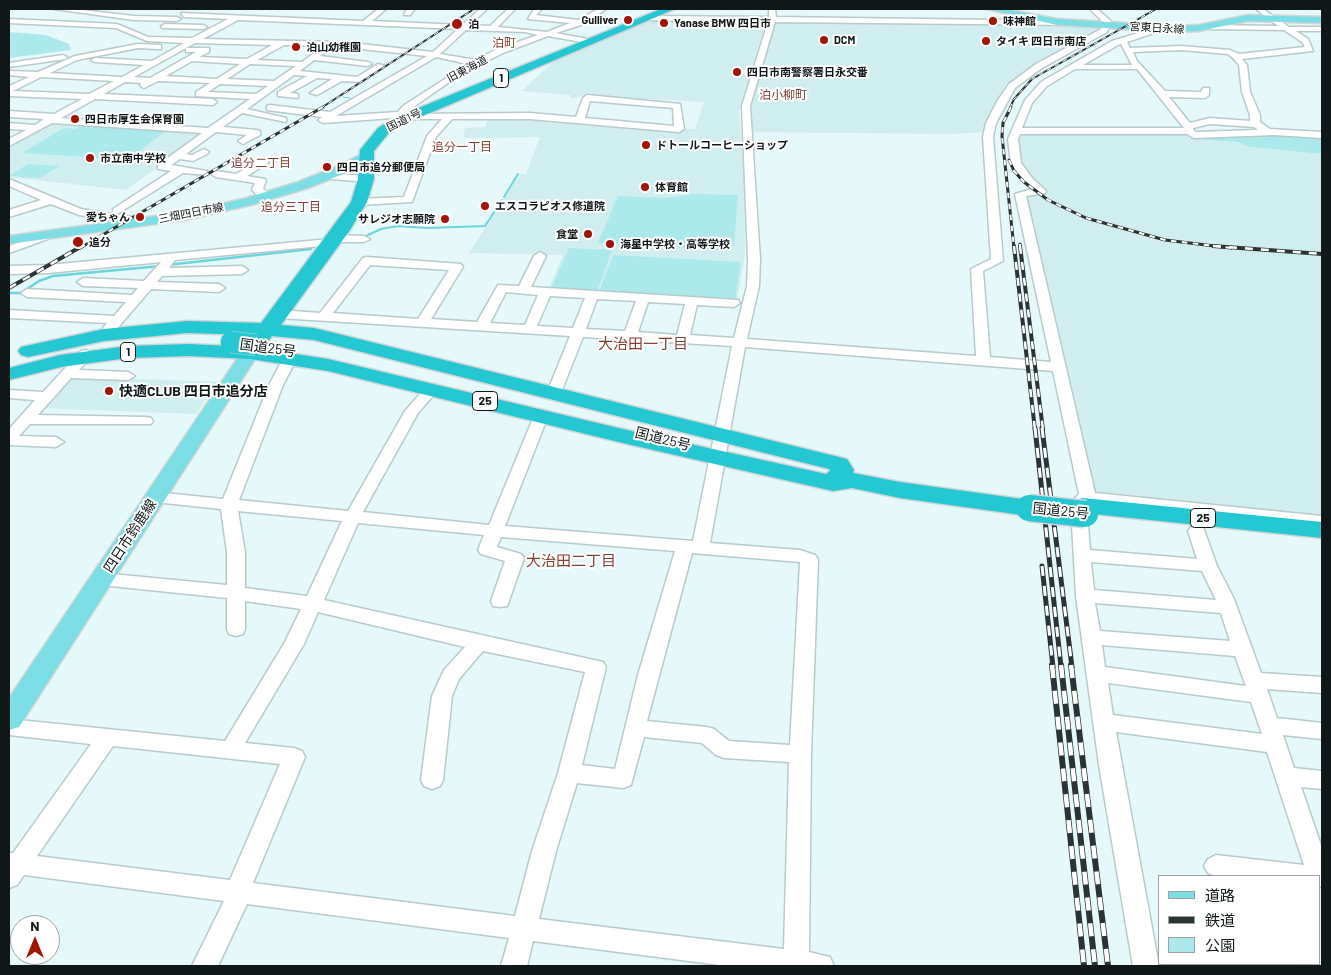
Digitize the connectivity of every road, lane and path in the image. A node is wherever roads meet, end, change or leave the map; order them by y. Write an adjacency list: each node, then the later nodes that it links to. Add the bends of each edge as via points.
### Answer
1 (58, 9): 20 (street)
2 (196, 9): 19 (street)
3 (272, 9): 22 (street)
4 (484, 9): 43 (street)
5 (512, 9): 46 (street)
6 (538, 9): 25 (street, via 531,17)
7 (602, 9): 33 (street, 旧東海道)
8 (670, 9): 23 (highway, 国道1号 / 1)
9 (774, 9): 26 (street)
10 (992, 9): 37 (main road, 宮東日永線, via 1036,20)
11 (1093, 9): 39 (street)
12 (1259, 9): 24 (street)
13 (150, 10): 19 (street); 20 (street)
14 (381, 10): 16 (street); 36 (street)
15 (789, 11): 28 (street)
16 (391, 12)
17 (33, 13): 31 (street)
18 (556, 14): 25 (street)
19 (181, 17): 20 (street); 21 (street); 35 (street); 41 (street)
20 (135, 18): 40 (street)
21 (235, 18): 22 (street); 35 (street)
22 (255, 18): 27 (street)
23 (648, 18): 26 (street); 62 (highway, 国道1号 / 1)
24 (1271, 18): 30 (main road, 宮東日永線); 44 (main road, 宮東日永線, via 1236,19); 48 (street)
25 (547, 19): 33 (street)
26 (772, 19): 28 (street); 186 (street, via 746,106 754,259 753,286)
27 (285, 20): 32 (street); 38 (street)
28 (858, 20): 37 (street)
29 (9, 21): 31 (street)
30 (1320, 21)
31 (28, 22): 40 (street)
32 (335, 22): 36 (street); 42 (street)
33 (583, 22): 34 (street); 55 (street, 旧東海道)
34 (599, 22)
35 (226, 23): 38 (street); 45 (street)
36 (365, 23): 43 (street)
37 (1071, 23): 39 (main road, 宮東日永線)
38 (276, 25): 42 (street); 50 (street)
39 (1108, 25): 51 (main road, 宮東日永線); 190 (street, via 1024,76 1012,86 996,112 988,137 997,262 977,269)
40 (117, 26): 57 (street)
41 (165, 26): 45 (street); 52 (street)
42 (328, 27): 53 (street)
43 (464, 27): 46 (street); 75 (street)
44 (1205, 27): 48 (street); 51 (main road, 宮東日永線)
45 (217, 28): 47 (street); 54 (street)
46 (492, 28): 55 (street)
47 (234, 29)
48 (1286, 29): 49 (street); 76 (street, via 1310,49)
49 (1322, 29)
50 (268, 30)
51 (1148, 30): 65 (street); 66 (street)
52 (156, 31): 54 (street); 57 (street)
53 (320, 32)
54 (208, 33): 56 (street); 59 (street)
55 (548, 34): 62 (street); 82 (street, 旧東海道, via 500,51)
56 (260, 35): 58 (street); 61 (street)
57 (145, 38): 59 (street); 83 (street, via 94,53)
58 (284, 40): 60 (street); 60 (street); 61 (street); 72 (street)
59 (194, 41): 61 (street); 67 (street)
60 (307, 41): 64 (street); 80 (street, via 300,44 330,45)
61 (251, 42)
62 (590, 42): 120 (highway, 国道1号 / 1)
63 (217, 44): 69 (street)
64 (343, 44): 68 (street); 80 (street)
65 (1124, 44): 66 (street); 86 (street); 87 (street)
66 (1159, 46): 76 (street, via 1230,52)
67 (180, 49): 69 (street); 71 (street, via 138,46); 74 (street)
68 (390, 49): 70 (street); 73 (street)
69 (207, 50): 72 (street); 78 (street)
70 (406, 50): 75 (street); 80 (street, via 382,65)
71 (106, 52): 74 (street); 77 (street)
72 (264, 52): 79 (street)
73 (379, 55)
74 (167, 56): 81 (street)
75 (433, 56): 82 (street); 103 (street)
76 (1237, 56): 126 (street, via 1244,65 1246,92 1256,115)
77 (72, 59): 81 (street); 85 (street)
78 (191, 59): 79 (street); 98 (street)
79 (249, 61): 80 (street); 89 (street)
80 (309, 61): 93 (street)
81 (153, 63): 88 (street)
82 (478, 63): 120 (street, 旧東海道, via 439,84)
83 (11, 65): 85 (street)
84 (380, 66): 96 (street, via 358,80)
85 (55, 67): 88 (street); 94 (street)
86 (1075, 67): 87 (street); 131 (street, via 1054,77 1031,97)
87 (1139, 67): 110 (street)
88 (139, 71): 97 (street)
89 (234, 71): 90 (street); 101 (street)
90 (252, 72)
91 (9, 73): 94 (street)
92 (271, 73): 93 (street)
93 (291, 73): 95 (street); 104 (street)
94 (37, 75): 97 (street); 102 (street)
95 (316, 75): 96 (street); 104 (street, via 292,92)
96 (341, 78): 108 (street)
97 (124, 79): 98 (street); 105 (street)
98 (154, 80): 101 (street); 105 (street, via 138,89)
99 (370, 81): 103 (street)
100 (9, 82): 102 (street)
101 (218, 82): 104 (street); 109 (street)
102 (20, 83): 105 (street); 107 (street)
103 (385, 84): 121 (street)
104 (274, 86): 112 (street)
105 (108, 88): 109 (street); 111 (street)
106 (1206, 90): 110 (street, via 1205,95)
107 (9, 91): 111 (street)
108 (314, 93)
109 (199, 94): 112 (street)
110 (1162, 94): 129 (street)
111 (92, 97): 113 (street); 115 (street)
112 (257, 97): 113 (street)
113 (247, 104): 117 (street)
114 (54, 106): 115 (street)
115 (73, 107): 122 (street)
116 (270, 108): 121 (street)
117 (239, 110): 125 (street); 130 (street)
118 (9, 114): 122 (street)
119 (450, 115): 120 (street); 123 (street, via 519,115); 150 (street, via 432,136 408,200)
120 (404, 117): 121 (street); 138 (highway, 国道1号 / 1, via 378,135)
121 (327, 118): 124 (street)
122 (52, 119): 128 (street); 130 (street)
123 (580, 120): 123 (street, via 589,109 587,98 668,105 677,106 673,117 679,130)
124 (308, 121)
125 (292, 122)
126 (1255, 124): 129 (street, via 1210,121); 132 (street)
127 (9, 126): 128 (street)
128 (36, 128): 134 (street)
129 (1189, 128): 131 (street); 132 (street, via 1194,135)
130 (211, 130): 135 (street, via 257,133); 137 (street)
131 (1017, 131): 192 (street, via 1013,139 1016,163 1028,180 1041,190 1020,194)
132 (1269, 133): 133 (street)
133 (1322, 135)
134 (11, 140)
135 (243, 141)
136 (204, 152): 137 (street, via 193,158)
137 (177, 155): 140 (street, via 162,167)
138 (365, 156): 143 (main road, 三畑四日市線); 145 (highway)
139 (264, 161): 144 (street)
140 (182, 169): 141 (street); 153 (street)
141 (203, 173)
142 (216, 174): 144 (street)
143 (325, 176): 145 (street); 148 (main road, 三畑四日市線)
144 (238, 178): 148 (street, via 260,181 257,189)
145 (366, 179): 150 (highway)
146 (9, 184): 147 (street)
147 (21, 186): 149 (street)
148 (266, 197): 155 (main road, 三畑四日市線)
149 (51, 200): 152 (street); 155 (street, via 79,212)
150 (359, 202): 159 (highway)
151 (9, 203): 152 (street)
152 (23, 209): 154 (street)
153 (117, 211)
154 (9, 214)
155 (146, 222): 156 (main road, 三畑四日市線)
156 (52, 234): 158 (main road, 三畑四日市線); 160 (street)
157 (364, 239): 159 (street)
158 (9, 240)
159 (334, 240): 162 (street); 183 (highway)
160 (9, 250)
161 (540, 256): 168 (street)
162 (166, 265): 163 (street); 164 (street); 166 (street)
163 (9, 270)
164 (242, 270)
165 (83, 282): 166 (street)
166 (148, 286): 167 (street); 173 (street)
167 (219, 288)
168 (523, 290): 169 (street); 179 (street, via 502,288)
169 (546, 291): 171 (street); 180 (street)
170 (27, 293): 173 (street)
171 (593, 294): 172 (street); 182 (street)
172 (643, 298): 174 (street); 184 (street)
173 (136, 299): 181 (street)
174 (692, 302): 175 (street); 185 (street)
175 (734, 303)
176 (9, 314): 181 (street)
177 (324, 316): 178 (street); 178 (street, via 367,261 457,267); 183 (street)
178 (422, 323): 179 (street)
179 (481, 327): 180 (street)
180 (529, 330): 182 (street)
181 (107, 331): 183 (highway, 1, via 187,327); 188 (highway, 1)
182 (576, 333): 184 (street); 199 (street)
183 (254, 337): 187 (highway, 25); 189 (highway, 1); 191 (highway, 国道25号 / 1, via 182,334 129,338 61,349); 193 (highway, 国道25号 / 1, via 113,347 70,353); 199 (highway, 25, via 314,334); 207 (main road, 四日市鈴鹿線)
184 (630, 337): 185 (street)
185 (682, 340): 186 (street)
186 (739, 344): 190 (street); 206 (street)
187 (286, 349): 197 (highway, 25); 206 (highway, 国道25号 / 25); 208 (street, via 276,385)
188 (9, 356)
189 (84, 356): 194 (highway, 1); 195 (street)
190 (983, 360): 192 (street)
191 (9, 362)
192 (1058, 367): 209 (street)
193 (9, 368)
194 (9, 374)
195 (67, 374): 196 (street); 200 (street)
196 (128, 376)
197 (432, 389): 201 (highway, 25); 210 (street, via 412,411)
198 (9, 394): 200 (street)
199 (554, 395): 206 (highway, 25)
200 (47, 397): 202 (street)
201 (541, 416): 206 (highway, 25); 213 (street)
202 (27, 419): 203 (street); 204 (street)
203 (146, 421)
204 (9, 440): 205 (street)
205 (56, 442)
206 (719, 447): 209 (highway, 国道25号 / 25, bridge, via 848,475 900,490 1028,504); 216 (street)
207 (156, 497): 208 (street); 219 (main road, 四日市鈴鹿線)
208 (229, 504): 210 (street); 220 (street, via 236,542)
209 (1085, 506): 211 (street); 212 (highway, 国道25号 / 25); 215 (highway, 国道25号 / 25); 217 (street, via 1082,499)
210 (352, 518): 213 (street); 223 (street)
211 (1322, 521)
212 (1322, 530)
213 (496, 531): 216 (street); 222 (street, via 487,550 515,558)
214 (1197, 531): 218 (street)
215 (1322, 538)
216 (693, 547): 235 (street); 240 (street, via 809,559)
217 (1082, 555): 218 (street); 221 (street)
218 (1208, 566): 224 (street)
219 (101, 579): 220 (street); 232 (main road, 四日市鈴鹿線)
220 (237, 594): 223 (street); 225 (street)
221 (1085, 596): 224 (street); 226 (street)
222 (500, 602)
223 (314, 604): 227 (street); 239 (street, via 294,644)
224 (1228, 607): 228 (street)
225 (236, 629)
226 (1092, 636): 228 (street); 229 (street)
227 (479, 643): 241 (street, via 596,667); 243 (street, via 451,675 442,696)
228 (1242, 648): 231 (street)
229 (1096, 672): 231 (street, via 1110,676); 233 (street)
230 (1322, 685): 231 (street)
231 (1256, 687): 237 (street)
232 (9, 719)
233 (1104, 722): 237 (street); 256 (street)
234 (9, 727): 238 (street)
235 (635, 728): 240 (street, via 707,735 724,749); 241 (street, via 623,779)
236 (1322, 731): 237 (street)
237 (1272, 734): 242 (street)
238 (109, 736): 239 (street); 247 (street)
239 (231, 749): 250 (street, via 294,757)
240 (800, 754): 252 (street)
241 (569, 772): 251 (street, via 544,851)
242 (1285, 776): 244 (street); 245 (street)
243 (432, 780)
244 (1322, 780)
245 (1314, 836): 249 (street)
246 (1216, 866): 248 (street)
247 (12, 868): 250 (street)
248 (1301, 875)
249 (1320, 875)
250 (238, 893): 251 (street); 253 (street, via 233,911)
251 (525, 930): 252 (street); 254 (street)
252 (796, 962): 255 (street)
253 (205, 966)
254 (514, 966)
255 (821, 966)
256 (1146, 966)

